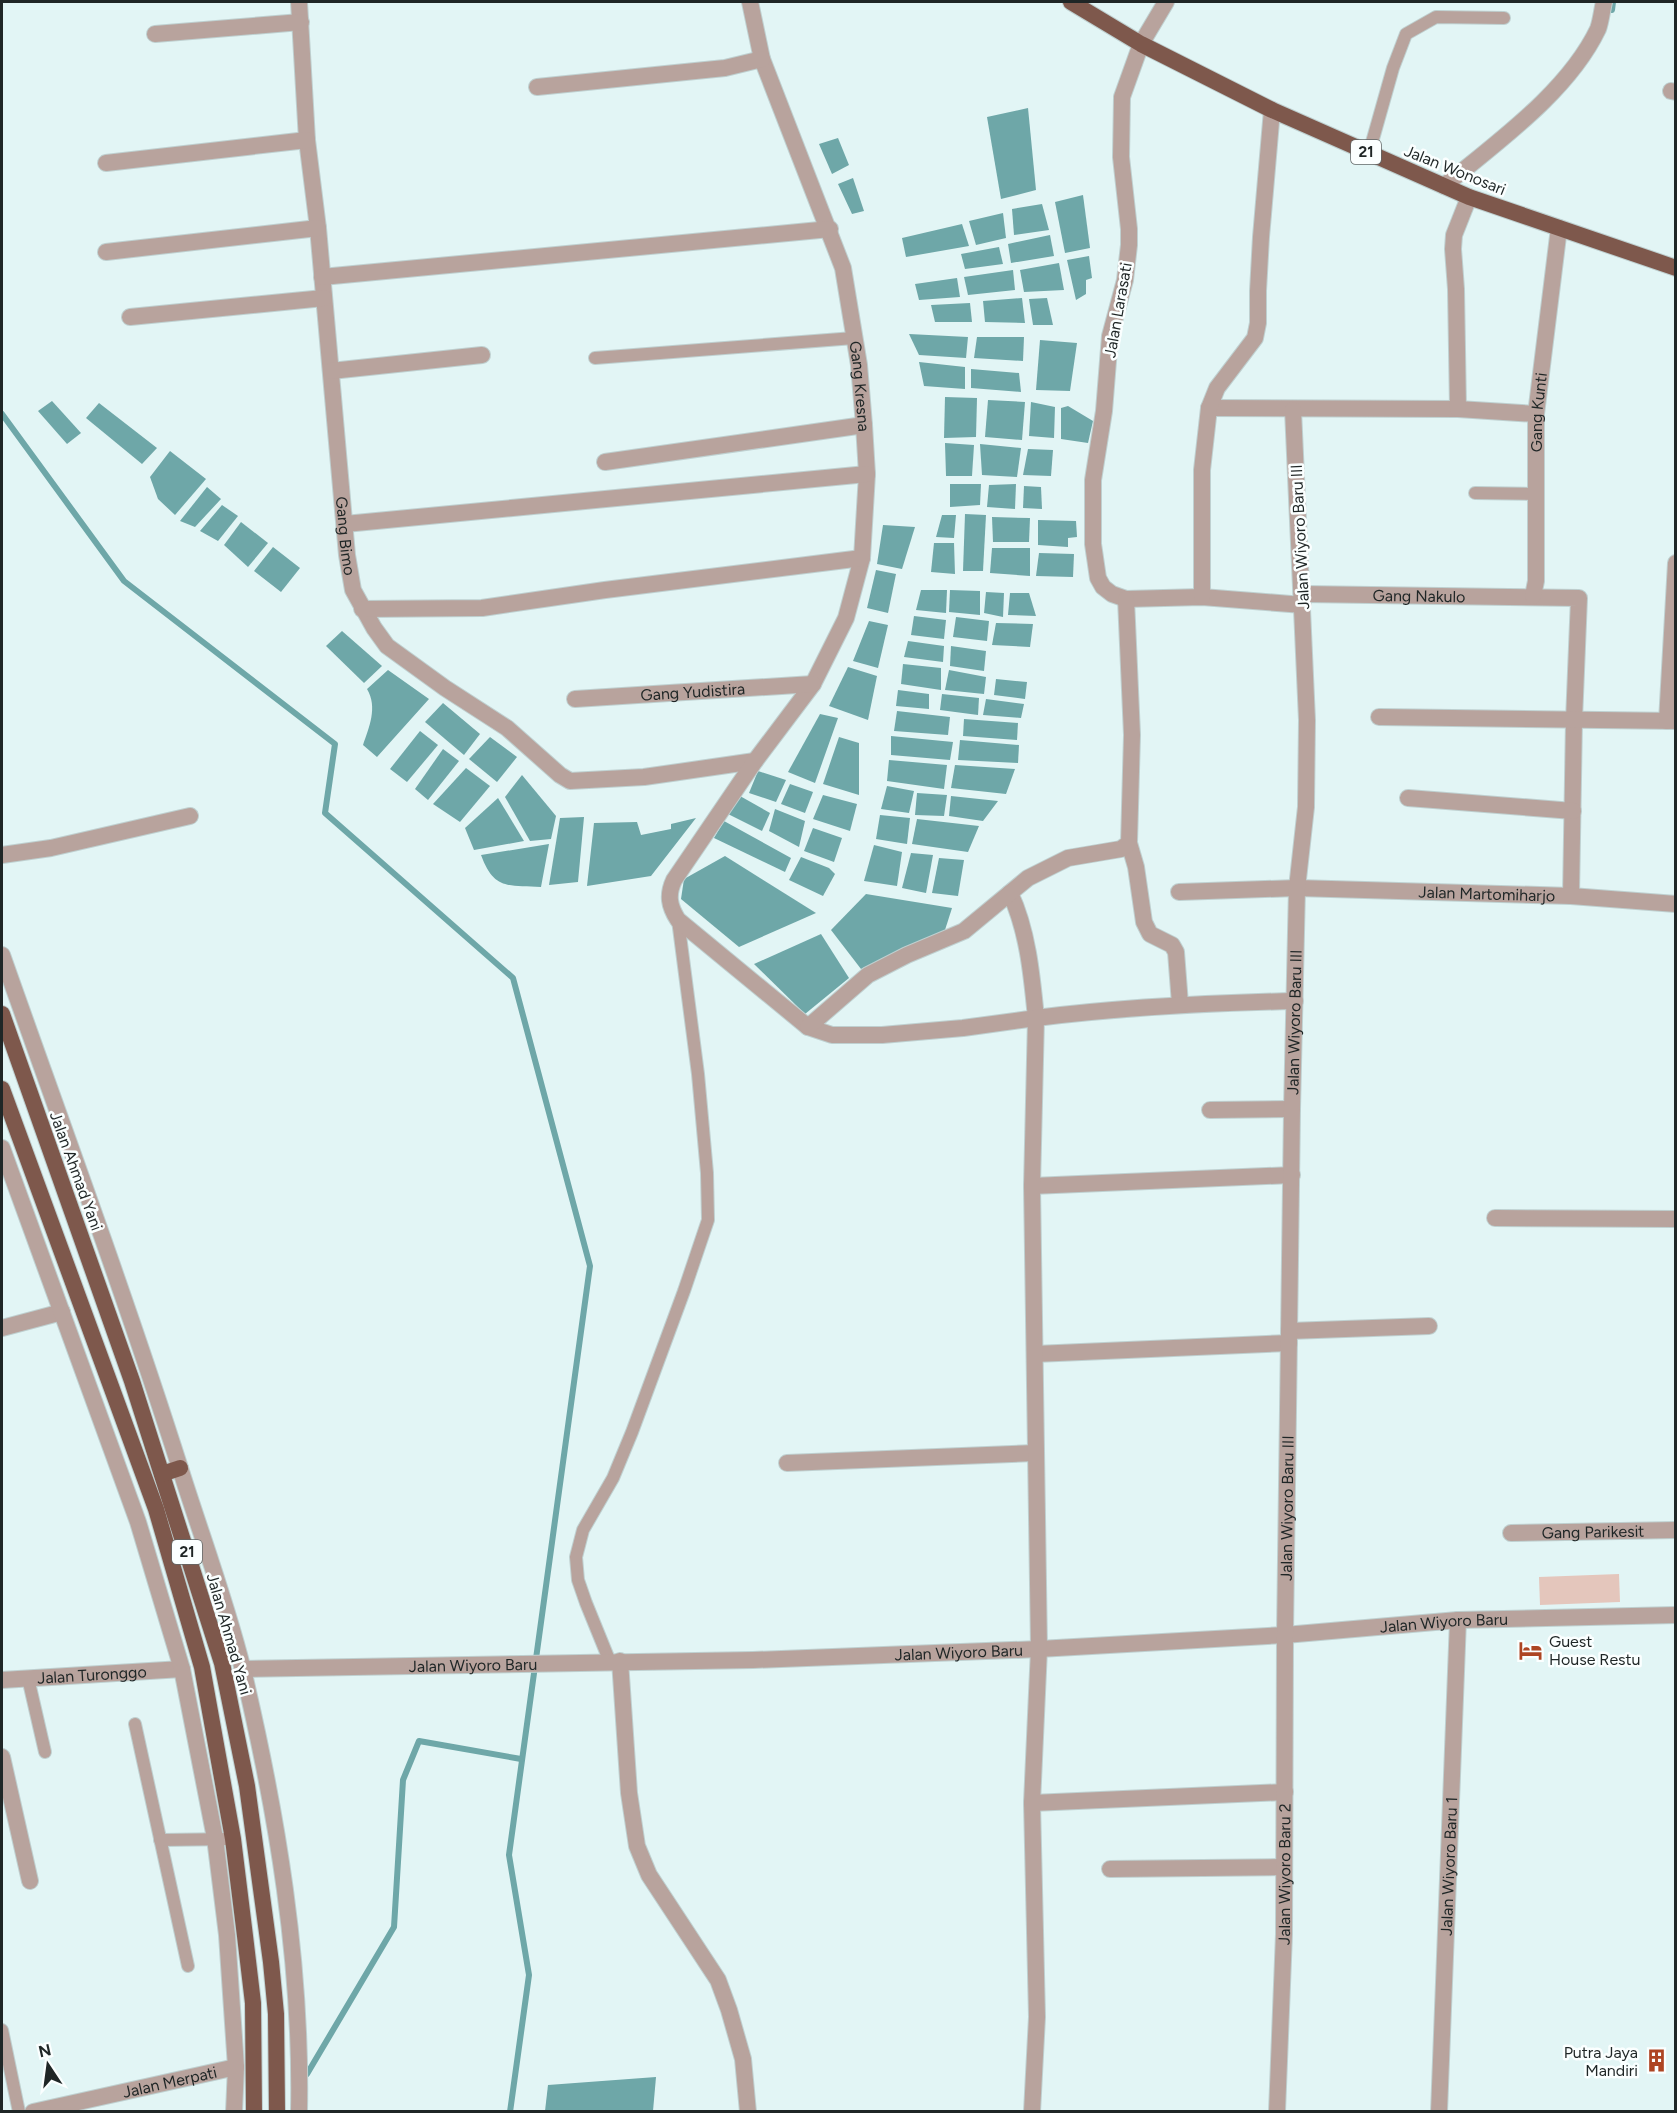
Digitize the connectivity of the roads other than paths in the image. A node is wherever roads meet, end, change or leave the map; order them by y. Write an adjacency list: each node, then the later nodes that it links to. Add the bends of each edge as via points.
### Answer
1 (299, 2): 7 (street, Gang Bimo)
2 (750, 2): 10 (street, Gang Kresna)
3 (1071, 2): 9 (highway, Jalan Wonosari / 21)
4 (1166, 2): 9 (street)
5 (1604, 2): 16 (street, via 1599,27 1578,62 1544,100)
6 (1504, 18): 14 (lane, via 1436,17 1406,34)
7 (301, 22): 8 (street); 13 (street, Gang Bimo)
8 (154, 34)
9 (1141, 44): 12 (highway, Jalan Wonosari / 21); 44 (street, Jalan Larasati, via 1122,97 1121,157 1129,245 1125,280 1110,336 1093,480 1093,544 1098,578 1112,594)
10 (762, 59): 11 (street, via 725,68); 20 (street, Gang Kresna)
11 (537, 87)
12 (1272, 110): 14 (highway, Jalan Wonosari / 21); 30 (street, via 1256,338 1216,388)
13 (307, 140): 15 (street); 18 (street, Gang Bimo)
14 (1369, 153): 16 (highway, Jalan Wonosari / 21)
15 (106, 163)
16 (1444, 186): 17 (highway, Jalan Wonosari / 21)
17 (1469, 197): 19 (highway, Jalan Wonosari / 21); 31 (street, via 1454,235 1453,249)
18 (318, 228): 21 (street); 23 (street, Gang Bimo)
19 (1559, 228): 22 (highway, Jalan Wonosari / 21); 33 (street, Gang Kunti)
20 (830, 229): 23 (street); 26 (street, Gang Kresna, via 843,268)
21 (106, 252)
22 (1676, 268)
23 (322, 277): 24 (street, Gang Bimo)
24 (324, 298): 25 (street); 29 (street, Gang Bimo)
25 (130, 317)
26 (854, 338): 28 (lane); 34 (street, Gang Kresna)
27 (482, 355): 29 (street)
28 (595, 358)
29 (331, 371): 39 (street, Gang Bimo)
30 (1209, 408): 32 (street); 43 (street, via 1203,470)
31 (1458, 409): 32 (street); 33 (street)
32 (1293, 410): 45 (street, Jalan Wiyoro Baru III)
33 (1536, 414): 38 (street, Gang Kunti)
34 (864, 425): 35 (street); 36 (street, Gang Kresna)
35 (605, 462)
36 (867, 474): 39 (street); 40 (street, Gang Kresna)
37 (1475, 493): 38 (lane)
38 (1536, 494): 42 (street, Gang Kunti)
39 (345, 524): 46 (street, Gang Bimo, via 353,590)
40 (862, 558): 46 (street, via 482,608); 47 (street, Gang Kresna, via 846,618)
41 (1676, 563): 51 (street)
42 (1533, 596): 45 (street, Gang Nakulo); 50 (street, Gang Nakulo, via 1579,598)
43 (1202, 597): 44 (street, Gang Nakulo); 45 (street, Gang Nakulo)
44 (1126, 599): 56 (street, via 1132,735)
45 (1303, 599): 58 (street, Jalan Wiyoro Baru III, via 1306,807)
46 (362, 609): 52 (street, Gang Bimo, via 387,646 507,728 570,780 644,777)
47 (813, 684): 48 (street, Gang Yudistira); 52 (street, Gang Kresna)
48 (575, 699)
49 (1379, 717): 50 (street)
50 (1574, 720): 51 (street); 54 (street)
51 (1671, 721)
52 (755, 760): 63 (street, Gang Kresna, via 674,880)
53 (1408, 798): 54 (street)
54 (1573, 811): 61 (street)
55 (190, 816): 57 (street, via 51,848)
56 (1129, 843): 60 (street, via 1121,849 1068,858 1028,878); 66 (street, via 1144,922 1150,934 1172,945 1176,952)
57 (2, 855)
58 (1298, 888): 59 (street, Jalan Martomiharjo); 61 (street, Jalan Martomiharjo); 65 (street, Jalan Wiyoro Baru III)
59 (1179, 892)
60 (1010, 893): 68 (street, via 1029,959); 69 (street, via 964,932 868,975)
61 (1571, 896): 62 (street, Jalan Martomiharjo)
62 (1676, 904)
63 (672, 907): 69 (street); 93 (lane, via 698,1074 708,1220 632,1432 613,1478 583,1530 576,1557 585,1603)
64 (2, 955): 85 (street)
65 (1295, 1001): 66 (street); 71 (street, Jalan Wiyoro Baru III)
66 (1180, 1004): 68 (street)
67 (2, 1014): 86 (highway, Jalan Ahmad Yani / 21)
68 (1036, 1018): 69 (street, via 882,1035 832,1035); 75 (street)
69 (808, 1027)
70 (2, 1089): 104 (highway, 21, via 156,1509 202,1667)
71 (1292, 1109): 72 (street); 74 (street, Jalan Wiyoro Baru III)
72 (1210, 1110)
73 (2, 1148): 78 (street)
74 (1292, 1175): 75 (street); 81 (street, Jalan Wiyoro Baru III)
75 (1032, 1186): 82 (street)
76 (1495, 1218): 77 (street)
77 (1676, 1219)
78 (62, 1312): 80 (street); 94 (street, via 138,1522)
79 (1429, 1326): 81 (street)
80 (2, 1328)
81 (1289, 1337): 82 (street); 91 (street, Jalan Wiyoro Baru III)
82 (1035, 1354): 83 (street)
83 (1035, 1453): 84 (street); 92 (street)
84 (787, 1463)
85 (180, 1468): 86 (highway); 95 (street)
86 (162, 1474): 116 (highway, Jalan Ahmad Yani / 21, via 222,1663 247,1786 275,2003)
87 (1676, 1530): 88 (street, Gang Parikesit)
88 (1511, 1533)
89 (1676, 1615): 90 (street, Jalan Wiyoro Baru)
90 (1458, 1620): 91 (street, Jalan Wiyoro Baru); 121 (street, Jalan Wiyoro Baru 1)
91 (1285, 1635): 92 (street, Jalan Wiyoro Baru); 101 (street, Jalan Wiyoro Baru 2)
92 (1039, 1649): 93 (street, Jalan Wiyoro Baru); 102 (street)
93 (615, 1661): 95 (street, Jalan Wiyoro Baru); 118 (street, via 637,1846 649,1875 718,1980 743,2059)
94 (182, 1669): 96 (street, Jalan Turonggo); 103 (street)
95 (242, 1669): 117 (street, via 269,1792 290,1927 300,2059)
96 (27, 1678): 97 (street, Jalan Turonggo); 99 (lane)
97 (2, 1680)
98 (135, 1724): 105 (lane)
99 (45, 1752)
100 (2, 1757): 108 (street)
101 (1285, 1792): 102 (street); 106 (street, Jalan Wiyoro Baru 2)
102 (1032, 1803): 119 (street, via 1037,2017)
103 (215, 1838): 104 (lane); 105 (lane); 111 (street, via 227,1935)
104 (233, 1839): 115 (highway, 21, via 253,2003)
105 (160, 1840): 109 (lane)
106 (1284, 1867): 107 (street); 120 (street, Jalan Wiyoro Baru 2)
107 (1110, 1869)
108 (30, 1881)
109 (188, 1966)
110 (2, 2030): 112 (lane)
111 (236, 2067): 113 (street, Jalan Merpati); 114 (street)
112 (19, 2112)
113 (33, 2112)
114 (234, 2112)
115 (254, 2112)
116 (277, 2112)
117 (299, 2112)
118 (748, 2112)
119 (1032, 2112)
120 (1277, 2112)
121 (1439, 2112)

